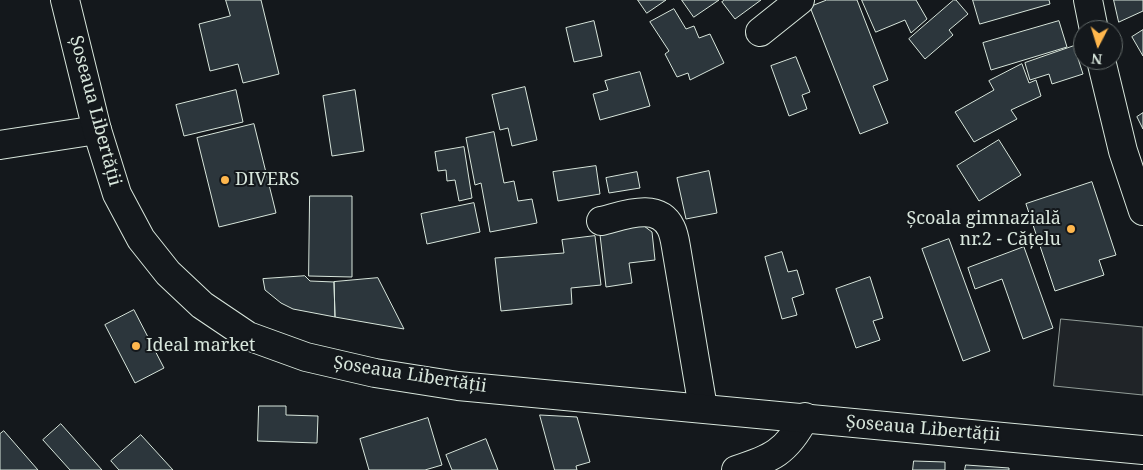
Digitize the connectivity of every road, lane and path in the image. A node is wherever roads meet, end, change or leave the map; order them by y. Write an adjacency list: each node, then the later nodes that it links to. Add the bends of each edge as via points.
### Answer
1 (800, 0): 5 (main road)
2 (1088, 0): 4 (main road)
3 (70, 3): 7 (main road, Șoseaua Libertății)
4 (1092, 20)
5 (760, 32)
6 (1103, 70): 9 (main road, via 1122,151)
7 (97, 130): 8 (main road); 11 (main road, Șoseaua Libertății, via 117,194 141,239 168,272 202,305 248,336 306,357 375,373 458,386)
8 (0, 145)
9 (1143, 211)
10 (601, 221): 11 (main road, via 646,211 662,217 671,228)
11 (703, 408): 12 (main road, Șoseaua Libertății)
12 (805, 418): 13 (main road, Șoseaua Libertății); 14 (main road, via 796,435 782,449)
13 (1143, 450)
14 (736, 470)

